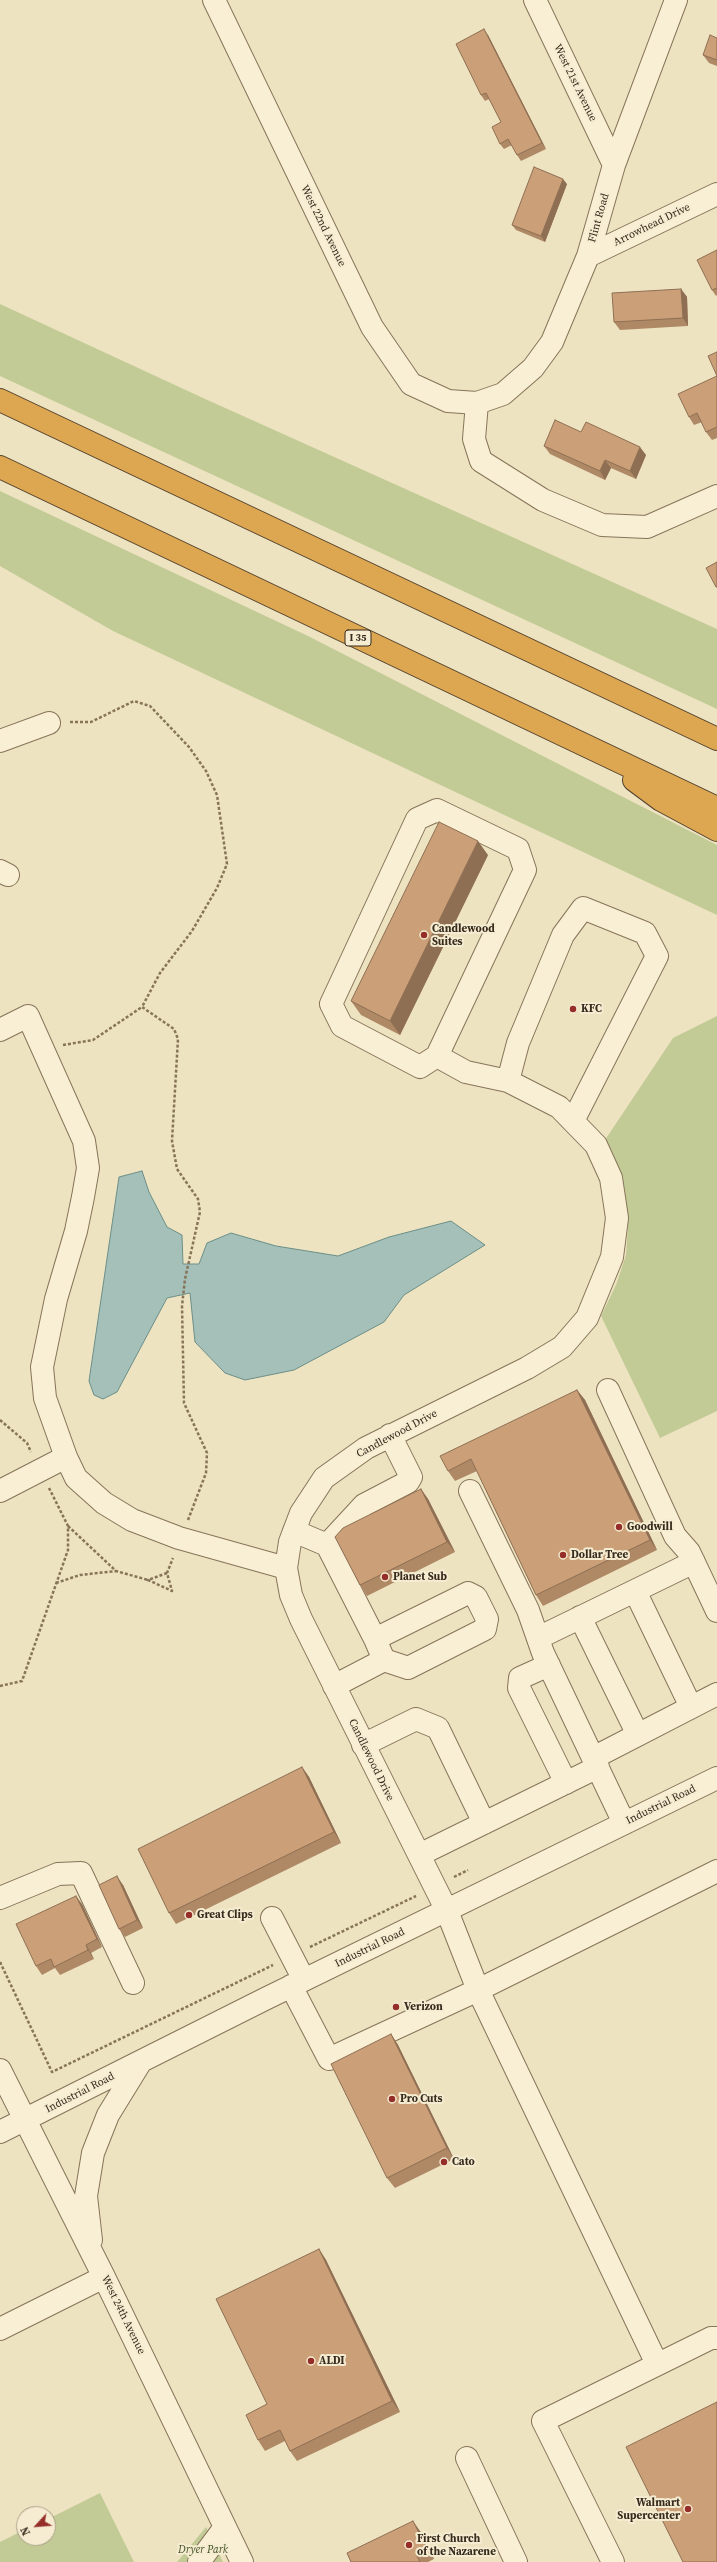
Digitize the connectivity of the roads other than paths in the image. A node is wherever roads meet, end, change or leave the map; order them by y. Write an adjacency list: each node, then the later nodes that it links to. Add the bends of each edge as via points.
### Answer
1 (214, 0): 8 (street, West 22nd Avenue, via 372,327 411,384 448,401)
2 (535, 0): 4 (street, West 21st Avenue)
3 (676, 0): 4 (street, Flint Road)
4 (614, 165): 6 (street, Flint Road)
5 (717, 194): 6 (street, Arrowhead Drive)
6 (588, 256): 8 (street, Flint Road, via 552,342 534,368 502,394)
7 (0, 400): 12 (highway)
8 (477, 403): 10 (street, via 474,439 481,461 543,500 602,525 647,527)
9 (0, 466): 14 (highway, I 35)
10 (717, 496)
11 (49, 723): 13 (street)
12 (717, 738)
13 (0, 741)
14 (592, 750): 15 (highway, I 35); 16 (highway, via 661,800)
15 (717, 808)
16 (717, 830)
17 (0, 1030): 23 (street, via 28,1016 84,1142 88,1168 76,1231 56,1299 42,1367 46,1398)
18 (437, 1056): 18 (street, via 525,870 518,849 437,810 417,819 331,1004 342,1026 420,1067); 19 (street, Candlewood Drive, via 466,1072)
19 (508, 1081): 20 (street, Candlewood Drive, via 559,1107); 20 (street, via 518,1043 563,935 583,908 645,933 657,956)
20 (573, 1121): 22 (street, Candlewood Drive, via 596,1145 611,1178 617,1218 612,1257 587,1318 562,1347 526,1368)
21 (608, 1390): 28 (street, via 675,1536)
22 (390, 1435): 26 (street, Candlewood Drive, via 366,1448 324,1478 301,1513); 27 (street, via 411,1477 408,1482 364,1505)
23 (66, 1457): 24 (street); 29 (street, via 76,1478 104,1503 132,1520 181,1539)
24 (0, 1491)
25 (470, 1491): 33 (street, via 528,1610)
26 (294, 1531): 27 (street); 29 (street, Candlewood Drive)
27 (327, 1545): 34 (street)
28 (694, 1562): 30 (street); 31 (street)
29 (286, 1568): 37 (street, Candlewood Drive, via 291,1594 301,1619)
30 (635, 1591): 32 (street); 39 (street)
31 (717, 1611)
32 (580, 1617): 33 (street); 40 (street)
33 (538, 1638): 36 (street)
34 (374, 1639): 35 (street); 35 (street, via 468,1593 476,1597 487,1619 485,1629 408,1668)
35 (384, 1660): 37 (street)
36 (549, 1665): 42 (street); 44 (street, via 520,1678 519,1688)
37 (334, 1686): 41 (street, Candlewood Drive)
38 (717, 1694): 39 (street)
39 (692, 1707): 40 (street)
40 (638, 1735): 42 (street)
41 (363, 1745): 45 (street, via 416,1719 438,1728); 47 (street, Candlewood Drive)
42 (595, 1762): 44 (street); 46 (street)
43 (717, 1778): 46 (street, Industrial Road)
44 (566, 1782): 45 (street)
45 (484, 1823): 47 (street)
46 (624, 1824): 50 (street, Industrial Road)
47 (419, 1855): 50 (street, Candlewood Drive)
48 (717, 1871): 54 (street)
49 (0, 1898): 52 (street, via 58,1874 81,1873)
50 (447, 1911): 53 (street, Industrial Road); 54 (street, Candlewood Drive)
51 (272, 1918): 53 (street, via 292,1956)
52 (133, 1983)
53 (298, 1983): 54 (street, via 329,2059); 55 (street, Industrial Road)
54 (478, 1990): 63 (street, Candlewood Drive)
55 (140, 2062): 57 (street, Industrial Road); 59 (street, via 108,2114 93,2153 86,2196)
56 (0, 2070): 57 (street, West 24th Avenue)
57 (24, 2121): 58 (street, Industrial Road); 59 (street, West 24th Avenue)
58 (0, 2132)
59 (92, 2253): 60 (street, West 24th Avenue)
60 (104, 2277): 61 (street); 65 (street, West 24th Avenue)
61 (0, 2329)
62 (717, 2338): 63 (street, via 711,2338)
63 (657, 2364): 69 (street, via 543,2421)
64 (467, 2458): 68 (street)
65 (225, 2527): 66 (street); 67 (street, West 24th Avenue)
66 (199, 2562)
67 (242, 2562)
68 (516, 2562)
69 (613, 2562)

